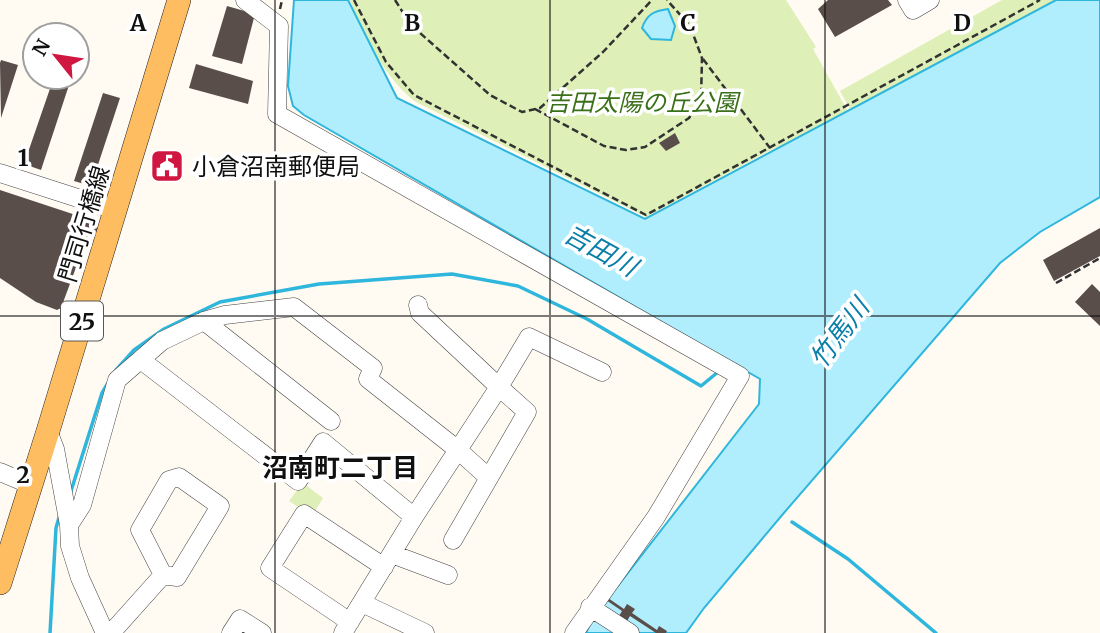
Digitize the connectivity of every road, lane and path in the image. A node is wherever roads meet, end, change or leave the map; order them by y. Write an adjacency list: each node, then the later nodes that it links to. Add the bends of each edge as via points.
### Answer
1 (179, 0): 14 (main road, 門司行橋線 / 25)
2 (245, 0): 37 (street, via 279,26 277,114 740,376 656,517)
3 (354, 0): 12 (path, via 386,62 414,95 646,215)
4 (395, 0): 11 (path, via 411,25 490,95 522,112)
5 (652, 0): 11 (path, via 603,52)
6 (667, 0): 10 (path, via 690,26)
7 (907, 0): 8 (street, via 914,10)
8 (929, 0)
9 (1040, 0): 12 (path)
10 (702, 58): 11 (path, via 701,100 689,118 645,147 604,146); 12 (path)
11 (535, 109)
12 (771, 148)
13 (0, 173): 14 (street)
14 (115, 210): 23 (main road, 門司行橋線 / 25)
15 (1100, 258): 16 (path)
16 (1056, 284)
17 (418, 305): 21 (street, via 420,313)
18 (204, 321): 19 (street, via 162,341); 22 (street); 24 (street, via 294,307 373,368 368,379)
19 (141, 360): 28 (street, via 299,481 323,442); 29 (street, via 117,380 82,505)
20 (602, 372): 21 (street, via 529,337)
21 (499, 387): 24 (street); 26 (street, via 527,412)
22 (331, 421)
23 (48, 431): 27 (main road, 門司行橋線 / 25); 29 (street)
24 (458, 450): 26 (street); 28 (street)
25 (0, 472): 27 (street)
26 (489, 478): 30 (street)
27 (32, 485): 31 (main road, 門司行橋線 / 25)
28 (414, 517): 32 (street)
29 (69, 522): 39 (street, via 70,546 80,578)
30 (453, 540)
31 (4, 554): 35 (main road, 門司行橋線 / 25)
32 (388, 560): 34 (street); 36 (street); 38 (street, via 304,514 270,568)
33 (163, 575): 33 (street, via 177,577 220,506 179,477 169,480 139,530); 40 (street)
34 (448, 575)
35 (0, 583)
36 (362, 603): 38 (street); 43 (street)
37 (593, 609): 44 (street); 45 (street)
38 (347, 628)
39 (105, 633)
40 (111, 633)
41 (231, 633): 42 (street, via 240,619)
42 (262, 633)
43 (425, 633)
44 (574, 633)
45 (630, 633)

